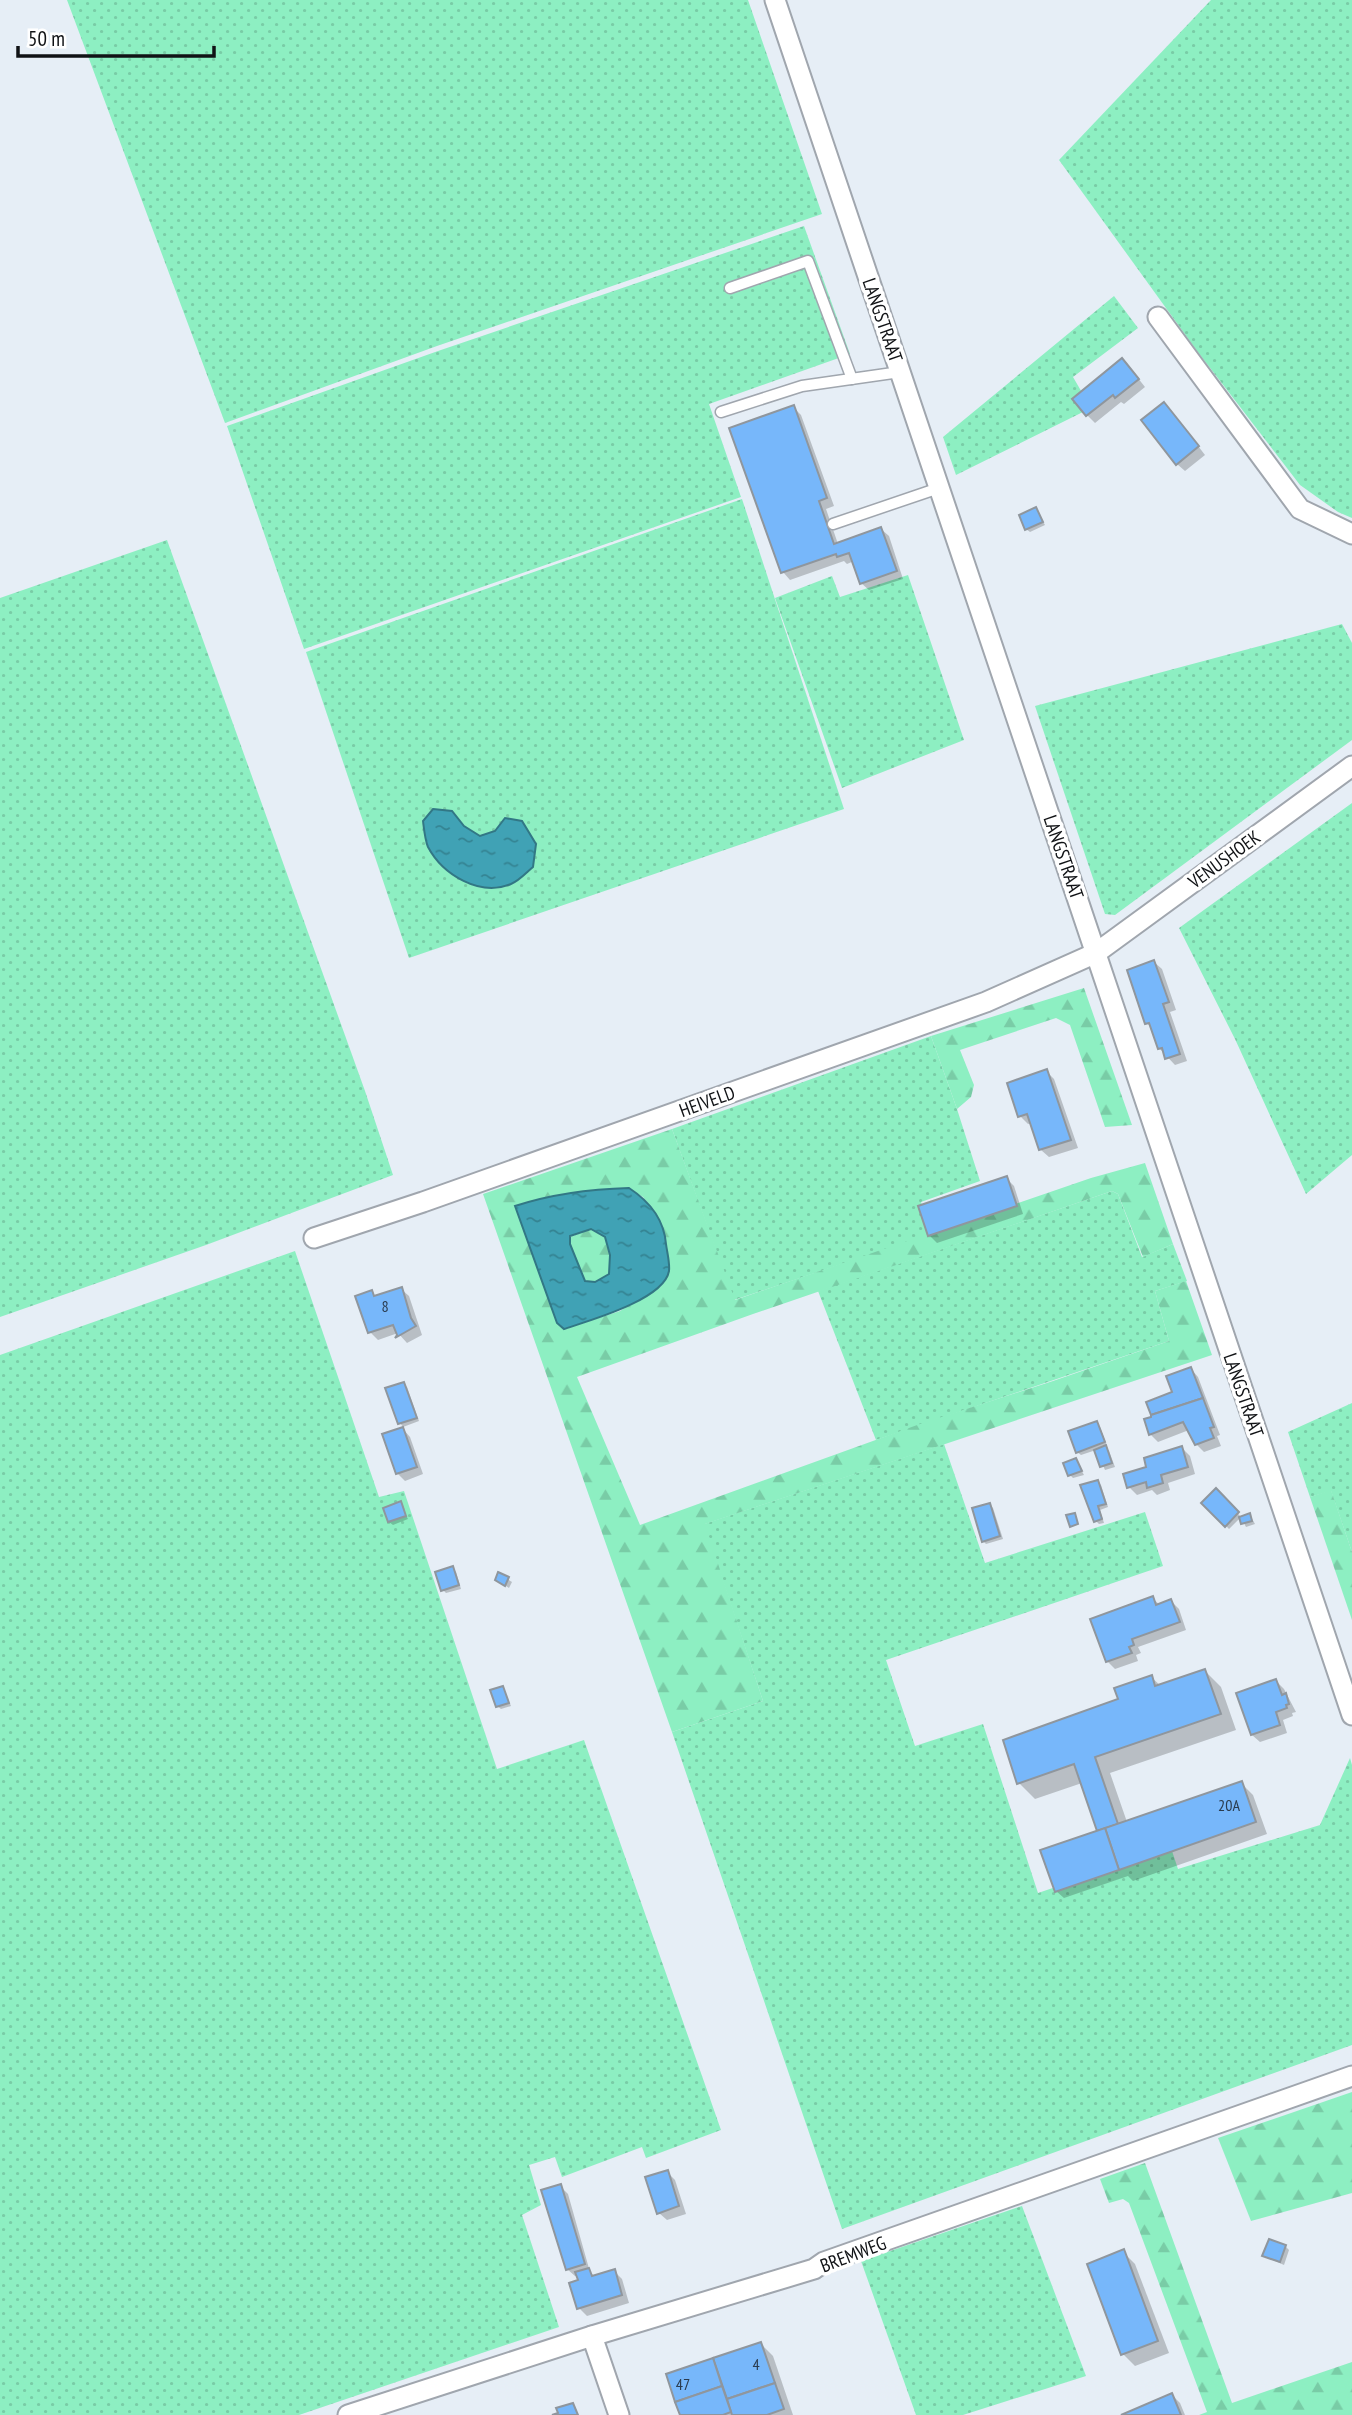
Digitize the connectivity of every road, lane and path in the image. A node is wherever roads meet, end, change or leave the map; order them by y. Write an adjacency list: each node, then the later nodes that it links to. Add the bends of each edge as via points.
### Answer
1 (775, 0): 4 (street, LANGSTRAAT)
2 (730, 288): 5 (lane, via 808,261)
3 (1158, 317): 9 (street, via 1300,509)
4 (900, 372): 5 (lane); 7 (street, LANGSTRAAT)
5 (852, 379): 6 (lane, via 802,386)
6 (721, 412)
7 (939, 488): 8 (lane); 11 (street, LANGSTRAAT)
8 (832, 524)
9 (1352, 534)
10 (1352, 765): 11 (street, VENUSHOEK)
11 (1096, 953): 12 (street, HEIVELD, via 986,1002); 13 (street, LANGSTRAAT)
12 (314, 1238)
13 (1352, 1715)
14 (1352, 2076): 15 (street, BREMWEG, via 814,2269)
15 (592, 2336): 16 (street, BREMWEG); 17 (street)
16 (348, 2415)
17 (619, 2415)

